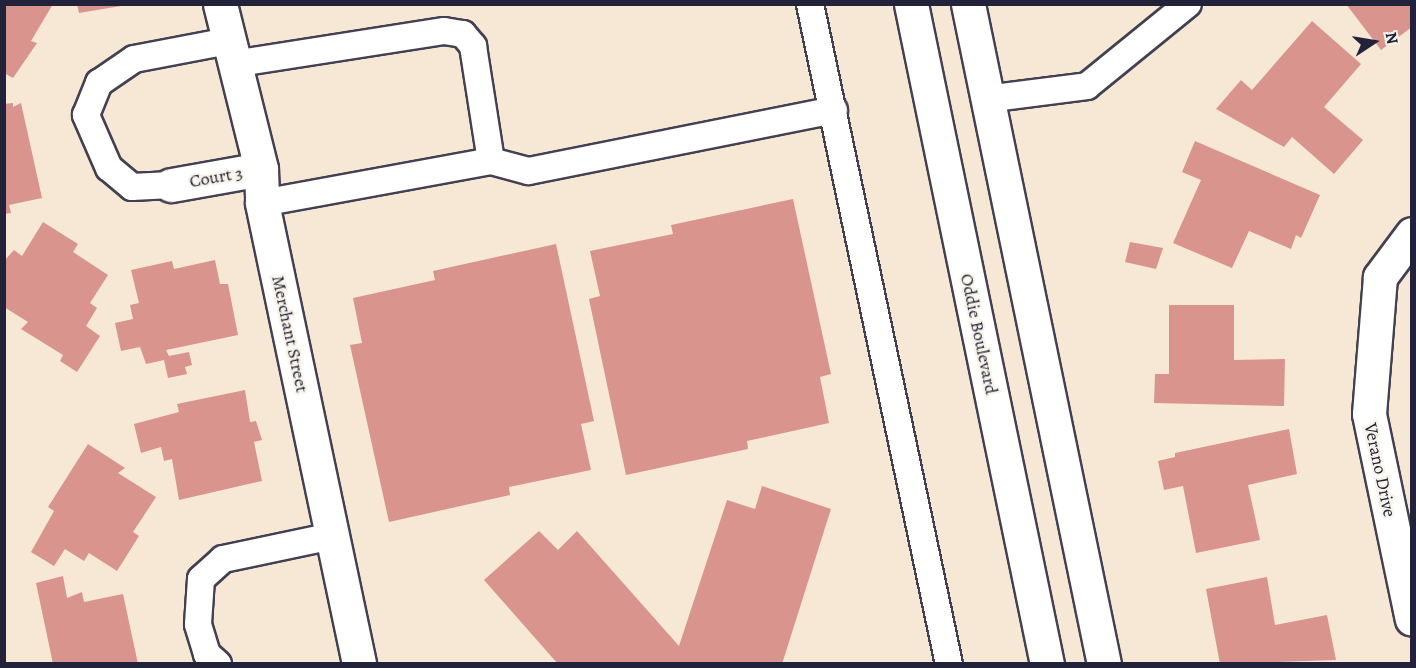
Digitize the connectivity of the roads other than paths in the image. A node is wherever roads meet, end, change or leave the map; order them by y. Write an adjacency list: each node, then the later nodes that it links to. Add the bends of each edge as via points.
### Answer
1 (220, 4): 6 (main road, Merchant Street)
2 (810, 4): 8 (lane)
3 (910, 4): 19 (main road, Oddie Boulevard)
4 (968, 4): 7 (main road)
5 (1188, 4): 7 (lane, via 1087,86)
6 (230, 53): 9 (lane, via 444,32 463,34 473,46); 10 (main road, Merchant Street); 11 (lane, via 134,59 99,83 87,115 110,168 132,187)
7 (986, 99): 20 (main road)
8 (834, 110): 9 (lane, via 529,171); 18 (lane)
9 (491, 161): 12 (lane)
10 (261, 169): 11 (main road, Court 3); 12 (main road, Merchant Street)
11 (171, 184)
12 (262, 203): 14 (main road, Merchant Street)
13 (1412, 234): 15 (main road, Verano Drive, via 1380,277 1369,414)
14 (332, 536): 16 (main road, Merchant Street); 17 (lane, via 223,559 201,579 198,624 207,654)
15 (1412, 619)
16 (352, 662)
17 (218, 663)
18 (949, 663)
19 (1047, 663)
20 (1104, 663)

